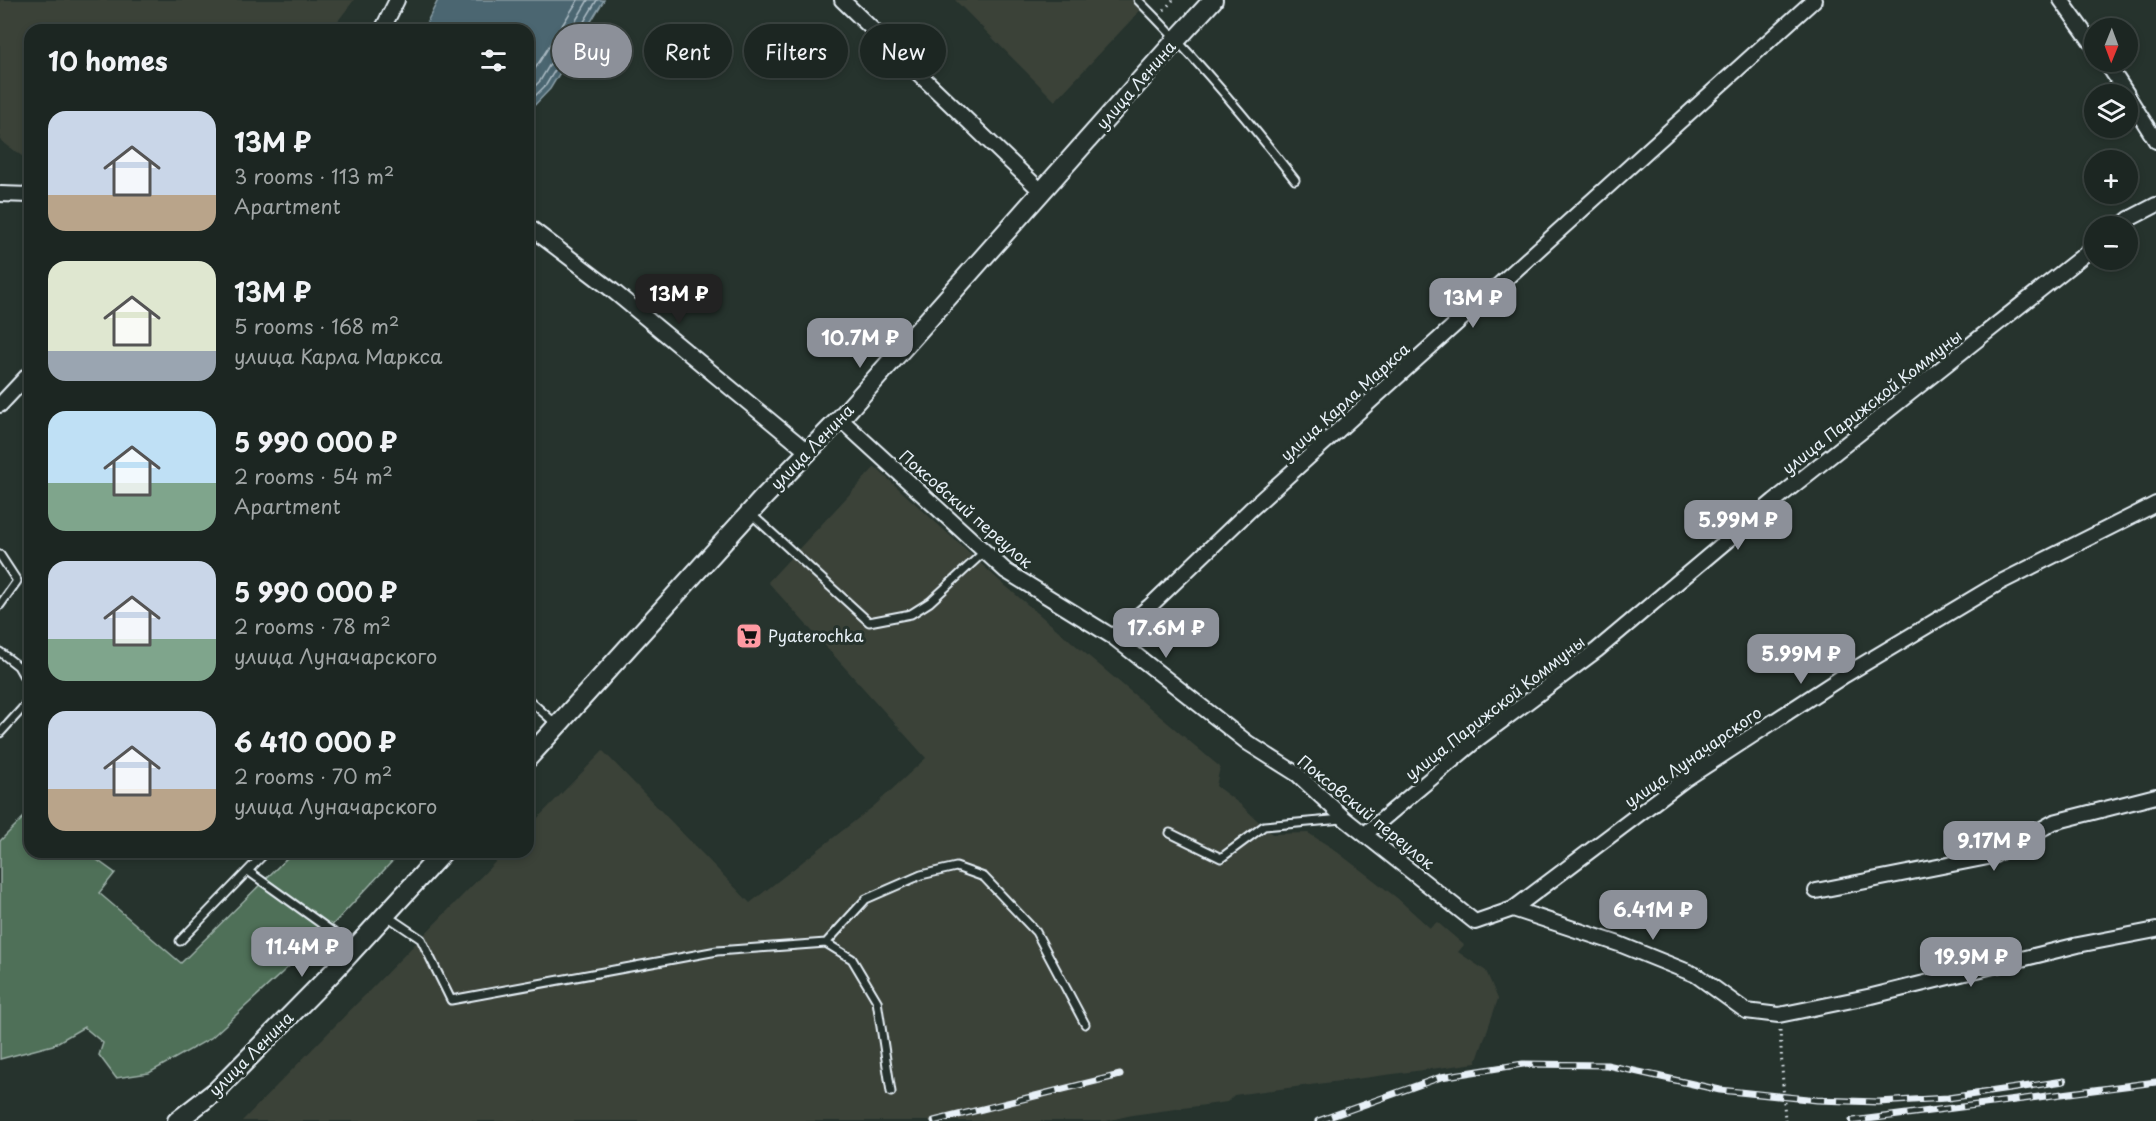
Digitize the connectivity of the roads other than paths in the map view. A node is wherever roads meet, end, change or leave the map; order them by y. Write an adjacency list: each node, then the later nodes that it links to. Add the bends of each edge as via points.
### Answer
1 (397, 0): 7 (street)
2 (842, 0): 13 (street)
3 (1138, 0): 9 (lane)
4 (1213, 0): 9 (main road, улица Ленина)
5 (1814, 0): 29 (street, улица Карла Маркса)
6 (2061, 0): 8 (street)
7 (385, 24)
8 (2084, 32)
9 (1177, 39): 12 (lane); 13 (main road, улица Ленина)
10 (2138, 112): 11 (street)
11 (2156, 141)
12 (1295, 180)
13 (1042, 192): 22 (main road, улица Ленина)
14 (0, 194): 15 (street)
15 (24, 195)
16 (2156, 205): 17 (street)
17 (2135, 216)
18 (534, 231): 23 (street)
19 (2084, 255): 40 (street, улица Парижской Коммуны, via 1774,501 1597,650 1479,738)
20 (24, 379): 21 (street)
21 (0, 405)
22 (840, 419): 23 (main road, улица Ленина); 26 (street, Поксовский переулок)
23 (808, 452): 25 (main road, улица Ленина)
24 (2156, 504): 45 (street, улица Луначарского, via 1999,583 1845,675 1684,780)
25 (750, 513): 26 (lane, via 869,622 910,614 930,602); 34 (main road, улица Ленина)
26 (985, 551): 29 (street, Поксовский переулок, via 1006,571)
27 (0, 555): 28 (lane, via 17,581)
28 (0, 605)
29 (1113, 638): 38 (street, Поксовский переулок, via 1248,743 1298,774)
30 (0, 652): 31 (lane, via 18,666)
31 (24, 676)
32 (534, 704): 34 (lane)
33 (24, 707): 35 (lane)
34 (558, 726): 36 (main road, улица Ленина)
35 (0, 733)
36 (534, 752)
37 (2156, 796): 44 (street, via 2054,822 1993,856)
38 (1345, 819): 39 (lane, via 1264,826 1221,858); 40 (street, Поксовский переулок)
39 (1170, 833)
40 (1365, 834): 47 (street, Поксовский переулок)
41 (260, 858): 43 (lane)
42 (437, 858): 46 (main road, улица Ленина)
43 (248, 871): 49 (lane); 51 (lane)
44 (1816, 891)
45 (1513, 909): 47 (street, улица Луначарского); 48 (street, via 1619,944 1696,975 1746,1011 1779,1015)
46 (385, 915): 50 (lane, via 421,939 451,999 717,951); 51 (main road, улица Ленина)
47 (1475, 921)
48 (2156, 930)
49 (180, 941)
50 (826, 943): 52 (lane, via 866,899 921,875 956,867 984,877 1036,932); 53 (lane, via 852,959 877,1001)
51 (355, 948): 54 (main road, улица Ленина, via 217,1090)
52 (1085, 1024)
53 (891, 1092)
54 (177, 1121)

